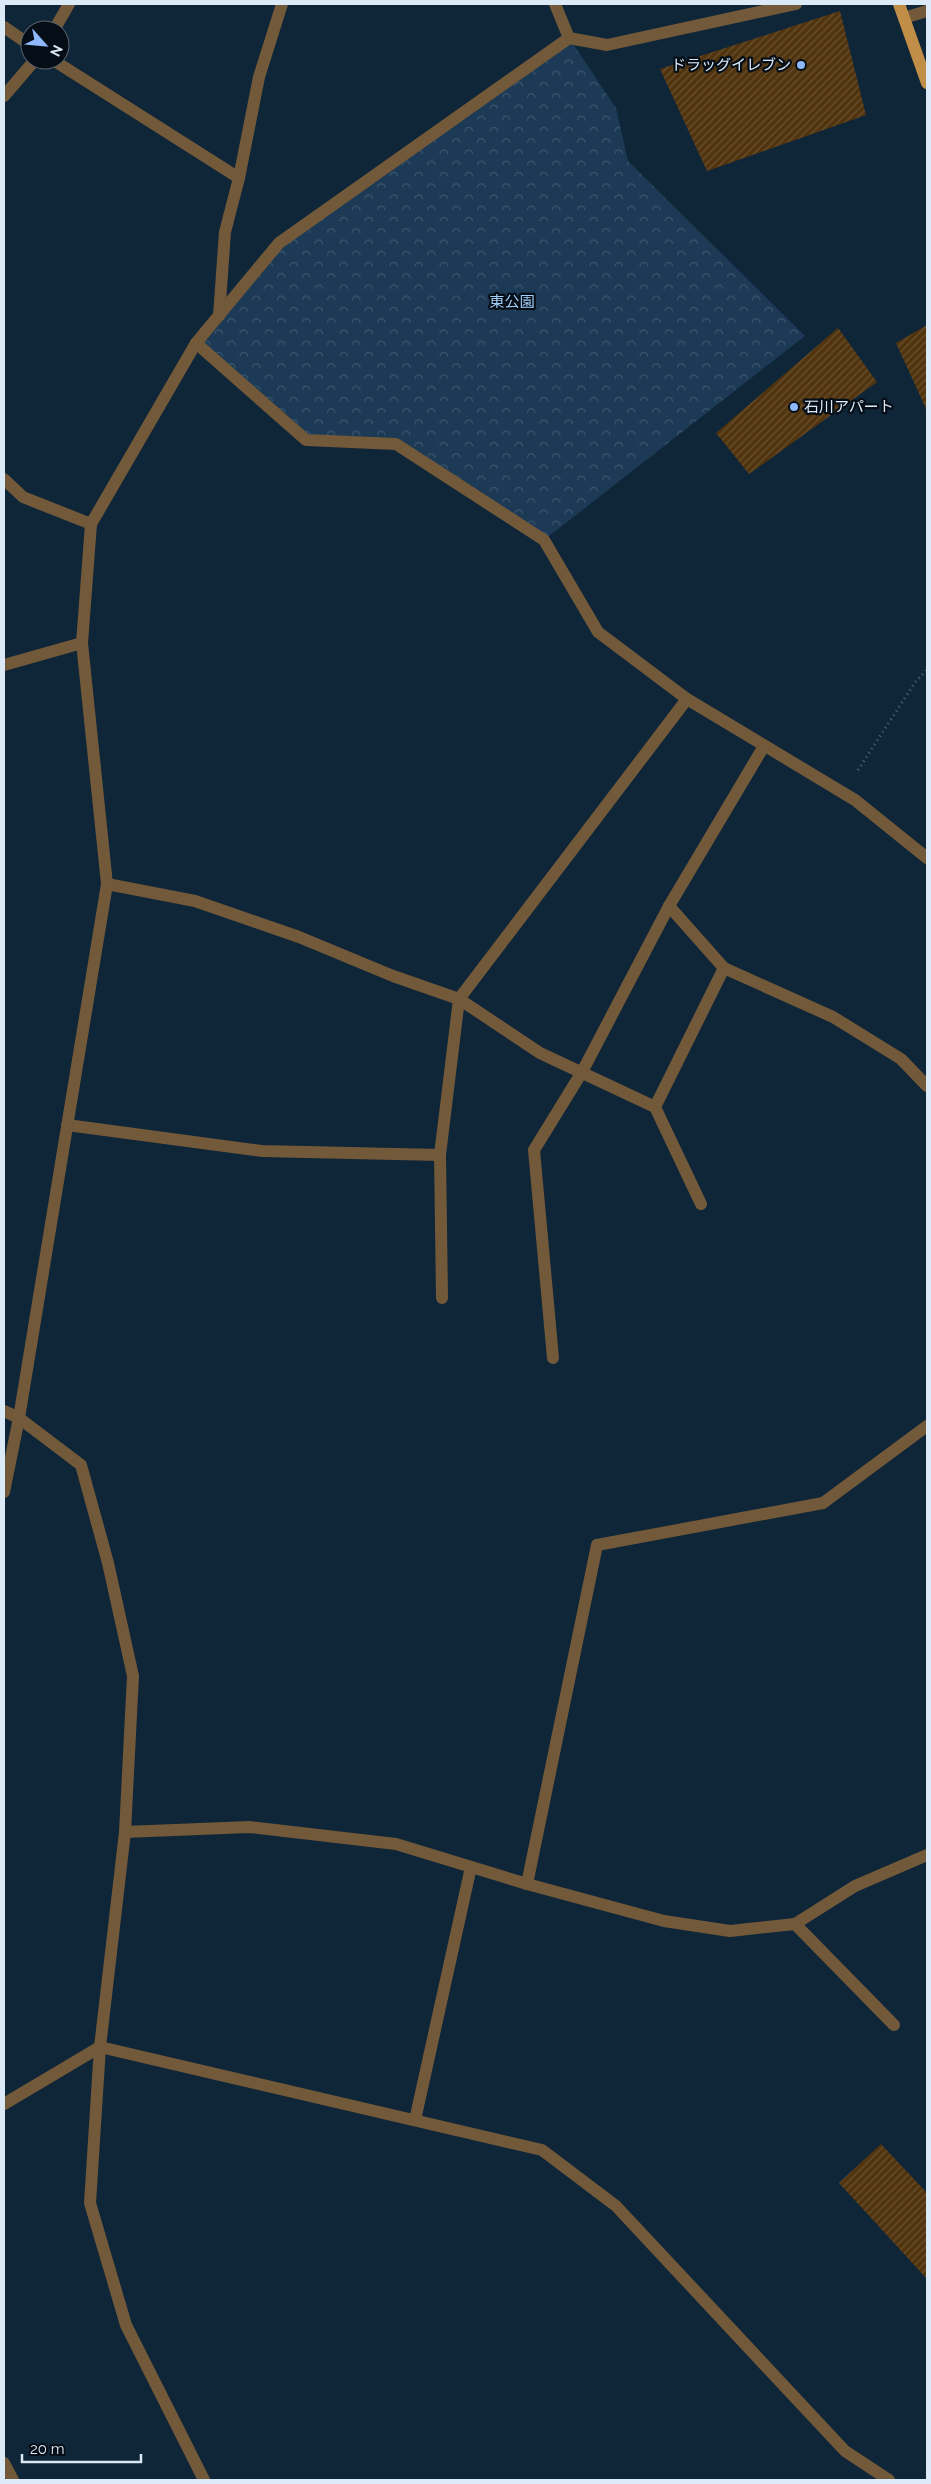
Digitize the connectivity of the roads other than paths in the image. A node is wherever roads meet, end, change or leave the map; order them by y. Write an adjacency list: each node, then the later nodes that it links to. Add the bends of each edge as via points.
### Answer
1 (69, 4): 8 (street)
2 (282, 4): 16 (street, via 259,77)
3 (555, 4): 11 (street)
4 (796, 4): 11 (street, via 607,45)
5 (899, 4): 7 (main road)
6 (927, 11): 7 (street)
7 (904, 18): 14 (main road)
8 (60, 20)
9 (4, 27): 10 (street)
10 (20, 38)
11 (569, 38): 17 (street, via 279,244)
12 (26, 70): 15 (street)
13 (69, 70): 16 (street)
14 (927, 83)
15 (4, 96)
16 (239, 178): 17 (street, via 224,232)
17 (218, 316): 18 (street)
18 (196, 342): 20 (street); 23 (street, via 306,440 396,444 544,540 598,632)
19 (4, 480): 20 (street, via 24,497)
20 (91, 524): 21 (street)
21 (82, 643): 22 (street); 26 (street)
22 (4, 665)
23 (687, 699): 24 (street); 29 (street)
24 (764, 746): 25 (street, via 843,793); 27 (street)
25 (927, 858)
26 (107, 884): 29 (street, via 195,901); 33 (street)
27 (669, 906): 28 (street); 30 (street)
28 (724, 968): 31 (street, via 833,1017 901,1059); 32 (street)
29 (459, 999): 30 (street, via 540,1053); 34 (street)
30 (582, 1072): 32 (street); 37 (street, via 534,1150)
31 (927, 1086)
32 (655, 1107): 35 (street)
33 (67, 1126): 34 (street, via 262,1151); 39 (street)
34 (440, 1155): 36 (street)
35 (701, 1204)
36 (442, 1298)
37 (553, 1358)
38 (4, 1411): 39 (street)
39 (19, 1418): 41 (street); 42 (street, via 81,1465 108,1563 132,1676)
40 (927, 1426): 45 (street, via 823,1502 597,1545)
41 (4, 1492)
42 (125, 1832): 44 (street, via 249,1827 396,1844); 48 (street)
43 (927, 1855): 46 (street, via 855,1886)
44 (471, 1867): 45 (street); 50 (street)
45 (527, 1884): 46 (street, via 664,1921 730,1931)
46 (795, 1924): 47 (street)
47 (894, 2025)
48 (100, 2047): 49 (street); 50 (street); 53 (street, via 90,2203 126,2325)
49 (4, 2104)
50 (415, 2120): 54 (street, via 542,2150 616,2206 845,2452)
51 (4, 2463): 52 (street)
52 (13, 2480)
53 (204, 2480)
54 (889, 2480)

